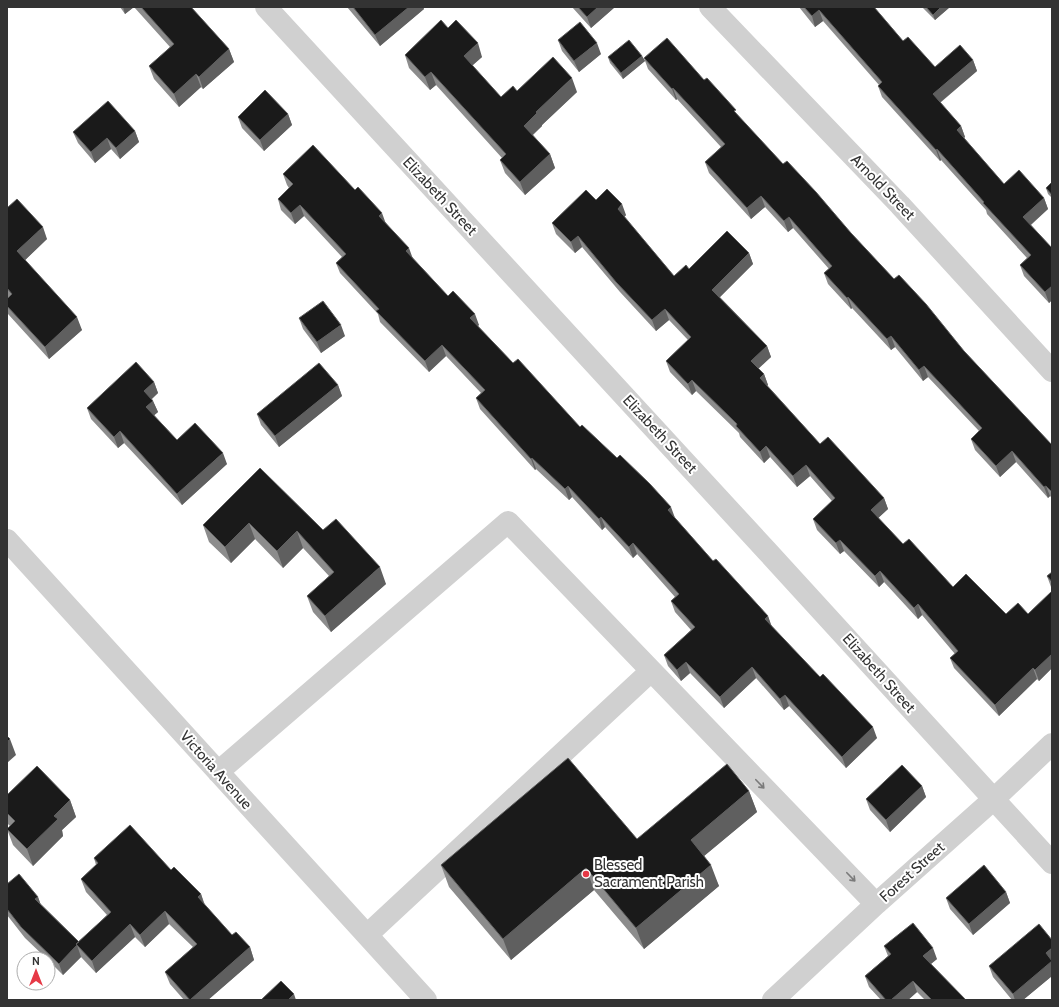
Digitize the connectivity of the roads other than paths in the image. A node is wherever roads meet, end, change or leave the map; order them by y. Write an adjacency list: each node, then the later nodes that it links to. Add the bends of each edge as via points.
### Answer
1 (266, 7): 8 (street, Elizabeth Street)
2 (710, 7): 3 (street, Arnold Street, via 900,205)
3 (1052, 371)
4 (7, 540): 7 (street, Victoria Avenue)
5 (651, 671): 7 (street, via 508,522); 10 (street, one-way to 10); 11 (street)
6 (1052, 744): 8 (street, Forest Street)
7 (218, 772): 11 (street, Victoria Avenue)
8 (994, 798): 9 (street, Elizabeth Street); 10 (street, Forest Street)
9 (1052, 863)
10 (876, 904): 13 (street, Forest Street)
11 (367, 935): 12 (street, Victoria Avenue)
12 (426, 1000)
13 (773, 1000)

